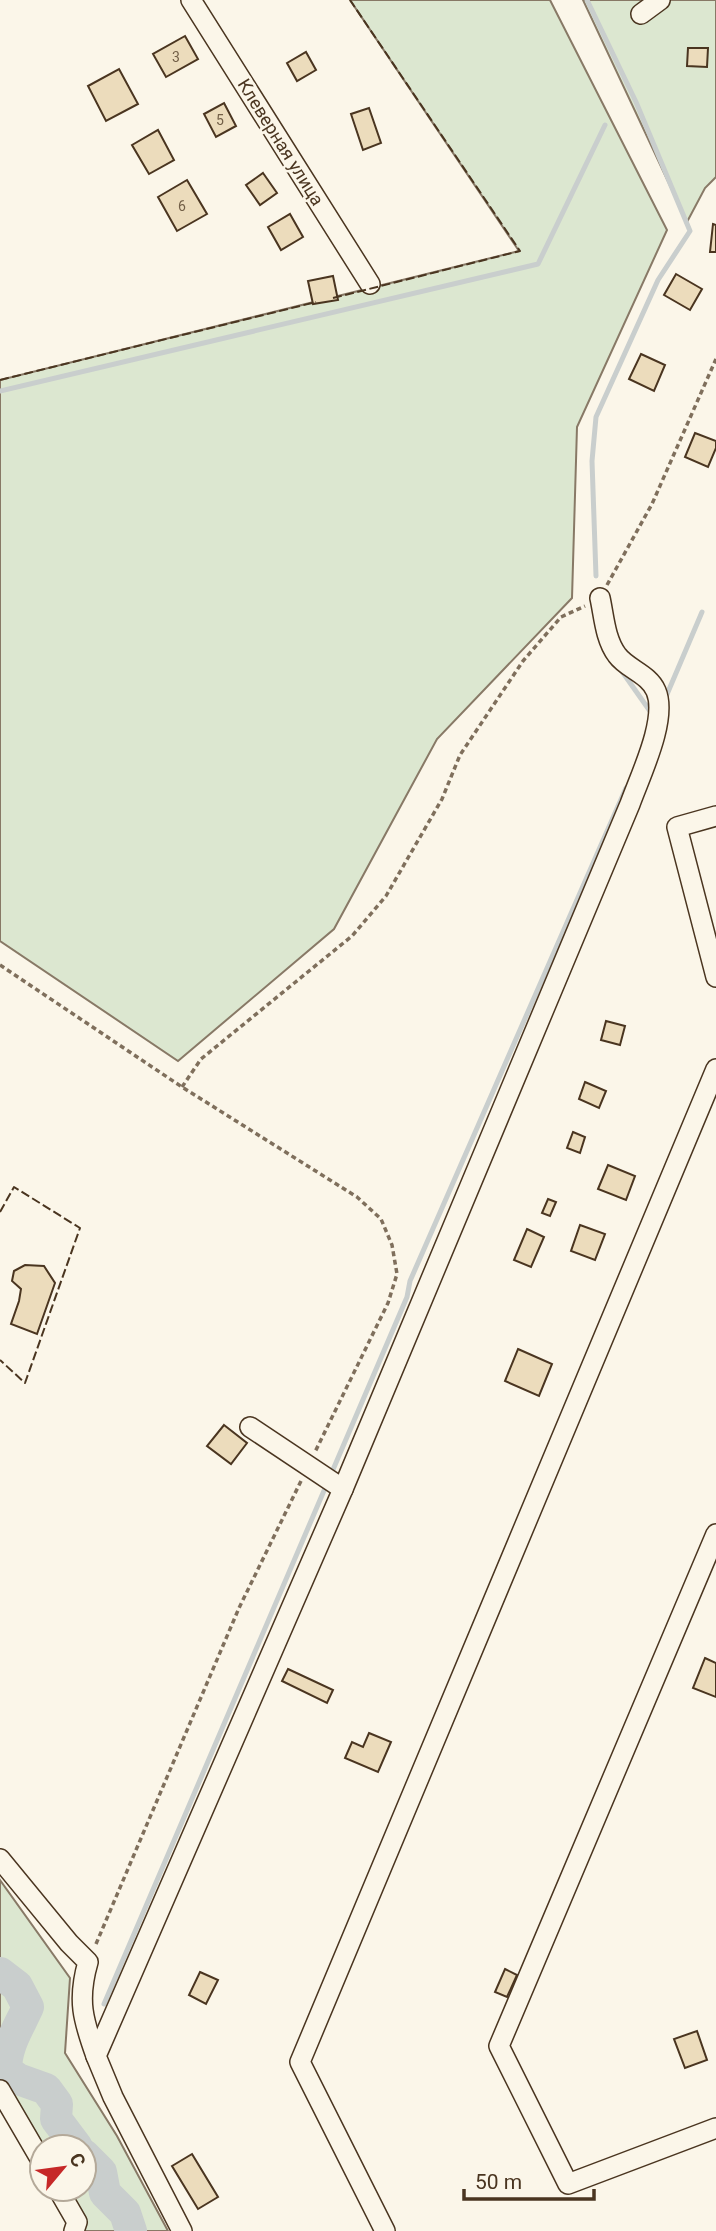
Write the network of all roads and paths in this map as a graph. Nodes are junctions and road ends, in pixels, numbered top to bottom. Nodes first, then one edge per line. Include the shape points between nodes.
1 (191, 0) edge
2 (660, 0) edge
3 (641, 13) dead end
4 (370, 284) dead end
5 (716, 359) edge
6 (600, 598) junction
7 (716, 816) edge
8 (0, 965) edge
9 (716, 977) edge
10 (716, 1069) edge
11 (182, 1087) junction
12 (250, 1427) dead end
13 (308, 1466) junction
14 (343, 1489) junction
15 (716, 1534) edge
16 (0, 1859) edge
17 (88, 1962) junction
18 (96, 2056) junction
19 (0, 2090) edge
20 (716, 2128) edge
21 (28, 2138) edge
22 (66, 2203) edge
23 (74, 2231) edge
24 (182, 2231) edge
25 (385, 2231) edge

1 - 4 street, Клеверная улица
2 - 3 street
5 - 6 path via 652,504
6 - 11 path via 561,617 523,661 460,755 442,799 386,896 352,936 201,1059
6 - 14 street via 617,655 657,693 657,726 630,804
7 - 9 street via 677,827
8 - 11 path
10 - 25 street via 300,2062
11 - 13 path via 357,1197 381,1219 392,1245 397,1274 388,1304
12 - 13 street
13 - 14 street
13 - 17 path via 239,1608
14 - 18 street
15 - 20 street via 499,2046 568,2183
16 - 17 street
17 - 18 street via 81,1986 84,2024
18 - 24 street
19 - 21 street
22 - 23 street via 77,2222

